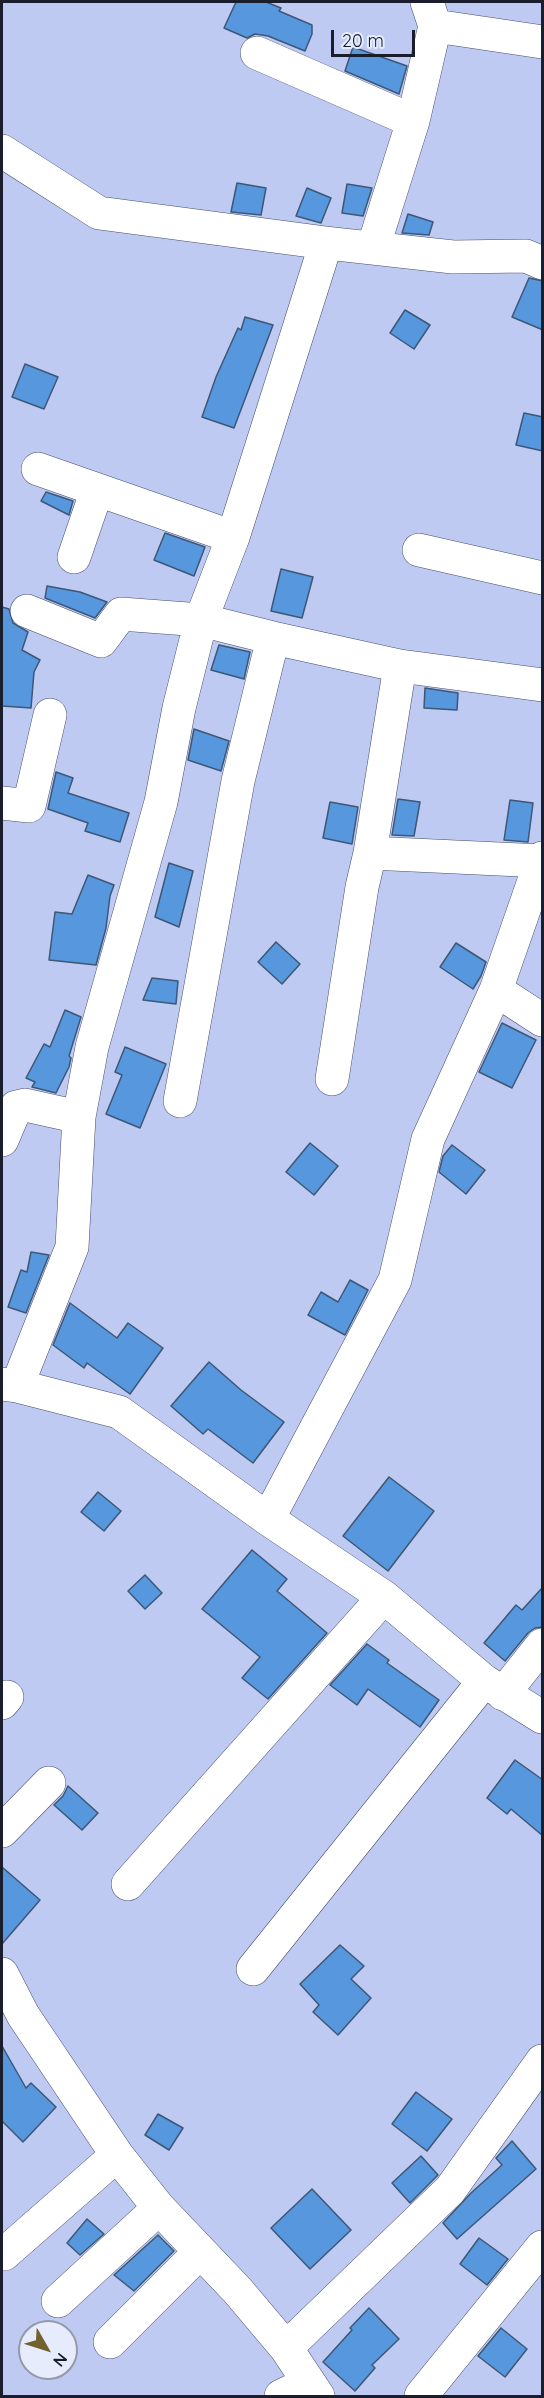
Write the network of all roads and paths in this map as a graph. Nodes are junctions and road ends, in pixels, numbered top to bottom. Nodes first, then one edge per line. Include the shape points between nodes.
1 (431, 14) edge
2 (543, 42) edge
3 (257, 53) dead end
4 (412, 121) junction
5 (2, 151) edge
6 (326, 243) junction
7 (373, 248) junction
8 (543, 263) edge
9 (38, 469) dead end
10 (97, 490) junction
11 (233, 537) junction
12 (418, 550) dead end
13 (74, 557) dead end
14 (543, 578) edge
15 (27, 611) dead end
16 (201, 620) junction
17 (273, 639) junction
18 (400, 666) junction
19 (543, 685) edge
20 (51, 715) dead end
21 (2, 803) edge
22 (370, 853) junction
23 (542, 859) edge
24 (496, 990) junction
25 (543, 1020) edge
26 (332, 1079) dead end
27 (180, 1101) dead end
28 (79, 1117) junction
29 (2, 1140) edge
30 (9, 1385) edge
31 (268, 1519) junction
32 (384, 1597) junction
33 (543, 1645) edge
34 (494, 1688) junction
35 (543, 1717) edge
36 (49, 1783) dead end
37 (2, 1831) edge
38 (128, 1884) dead end
39 (253, 1969) dead end
40 (2, 1974) edge
41 (543, 2061) edge
42 (117, 2155) junction
43 (159, 2208) junction
44 (543, 2247) edge
45 (200, 2252) junction
46 (4, 2254) dead end
47 (58, 2301) dead end
48 (110, 2342) dead end
49 (286, 2348) junction
50 (303, 2392) edge
51 (434, 2392) edge

1 - 2 street
1 - 4 street
3 - 4 street
4 - 7 street
5 - 6 street via 99,213
6 - 7 street
6 - 11 street
7 - 8 street via 453,257 526,256
9 - 10 street
10 - 11 street
10 - 13 street
11 - 16 street
12 - 14 street
15 - 16 street via 100,640 121,614
16 - 17 street
16 - 28 street via 161,802 92,1047
17 - 18 street
17 - 27 street via 238,781
18 - 19 street
18 - 22 street
20 - 21 street via 29,806
22 - 23 street
22 - 26 street
23 - 24 street
24 - 25 street
24 - 31 street via 428,1139 395,1280
28 - 29 street via 25,1105 16,1107
28 - 30 street via 72,1247
30 - 31 street via 119,1412
31 - 32 street
32 - 34 street
32 - 38 street
33 - 34 street
34 - 35 street
34 - 39 street
36 - 37 street
40 - 42 street via 23,2016
41 - 49 street via 450,2190
42 - 43 street
42 - 46 street
43 - 45 street
43 - 47 street
44 - 51 street
45 - 48 street
45 - 49 street
49 - 50 street

